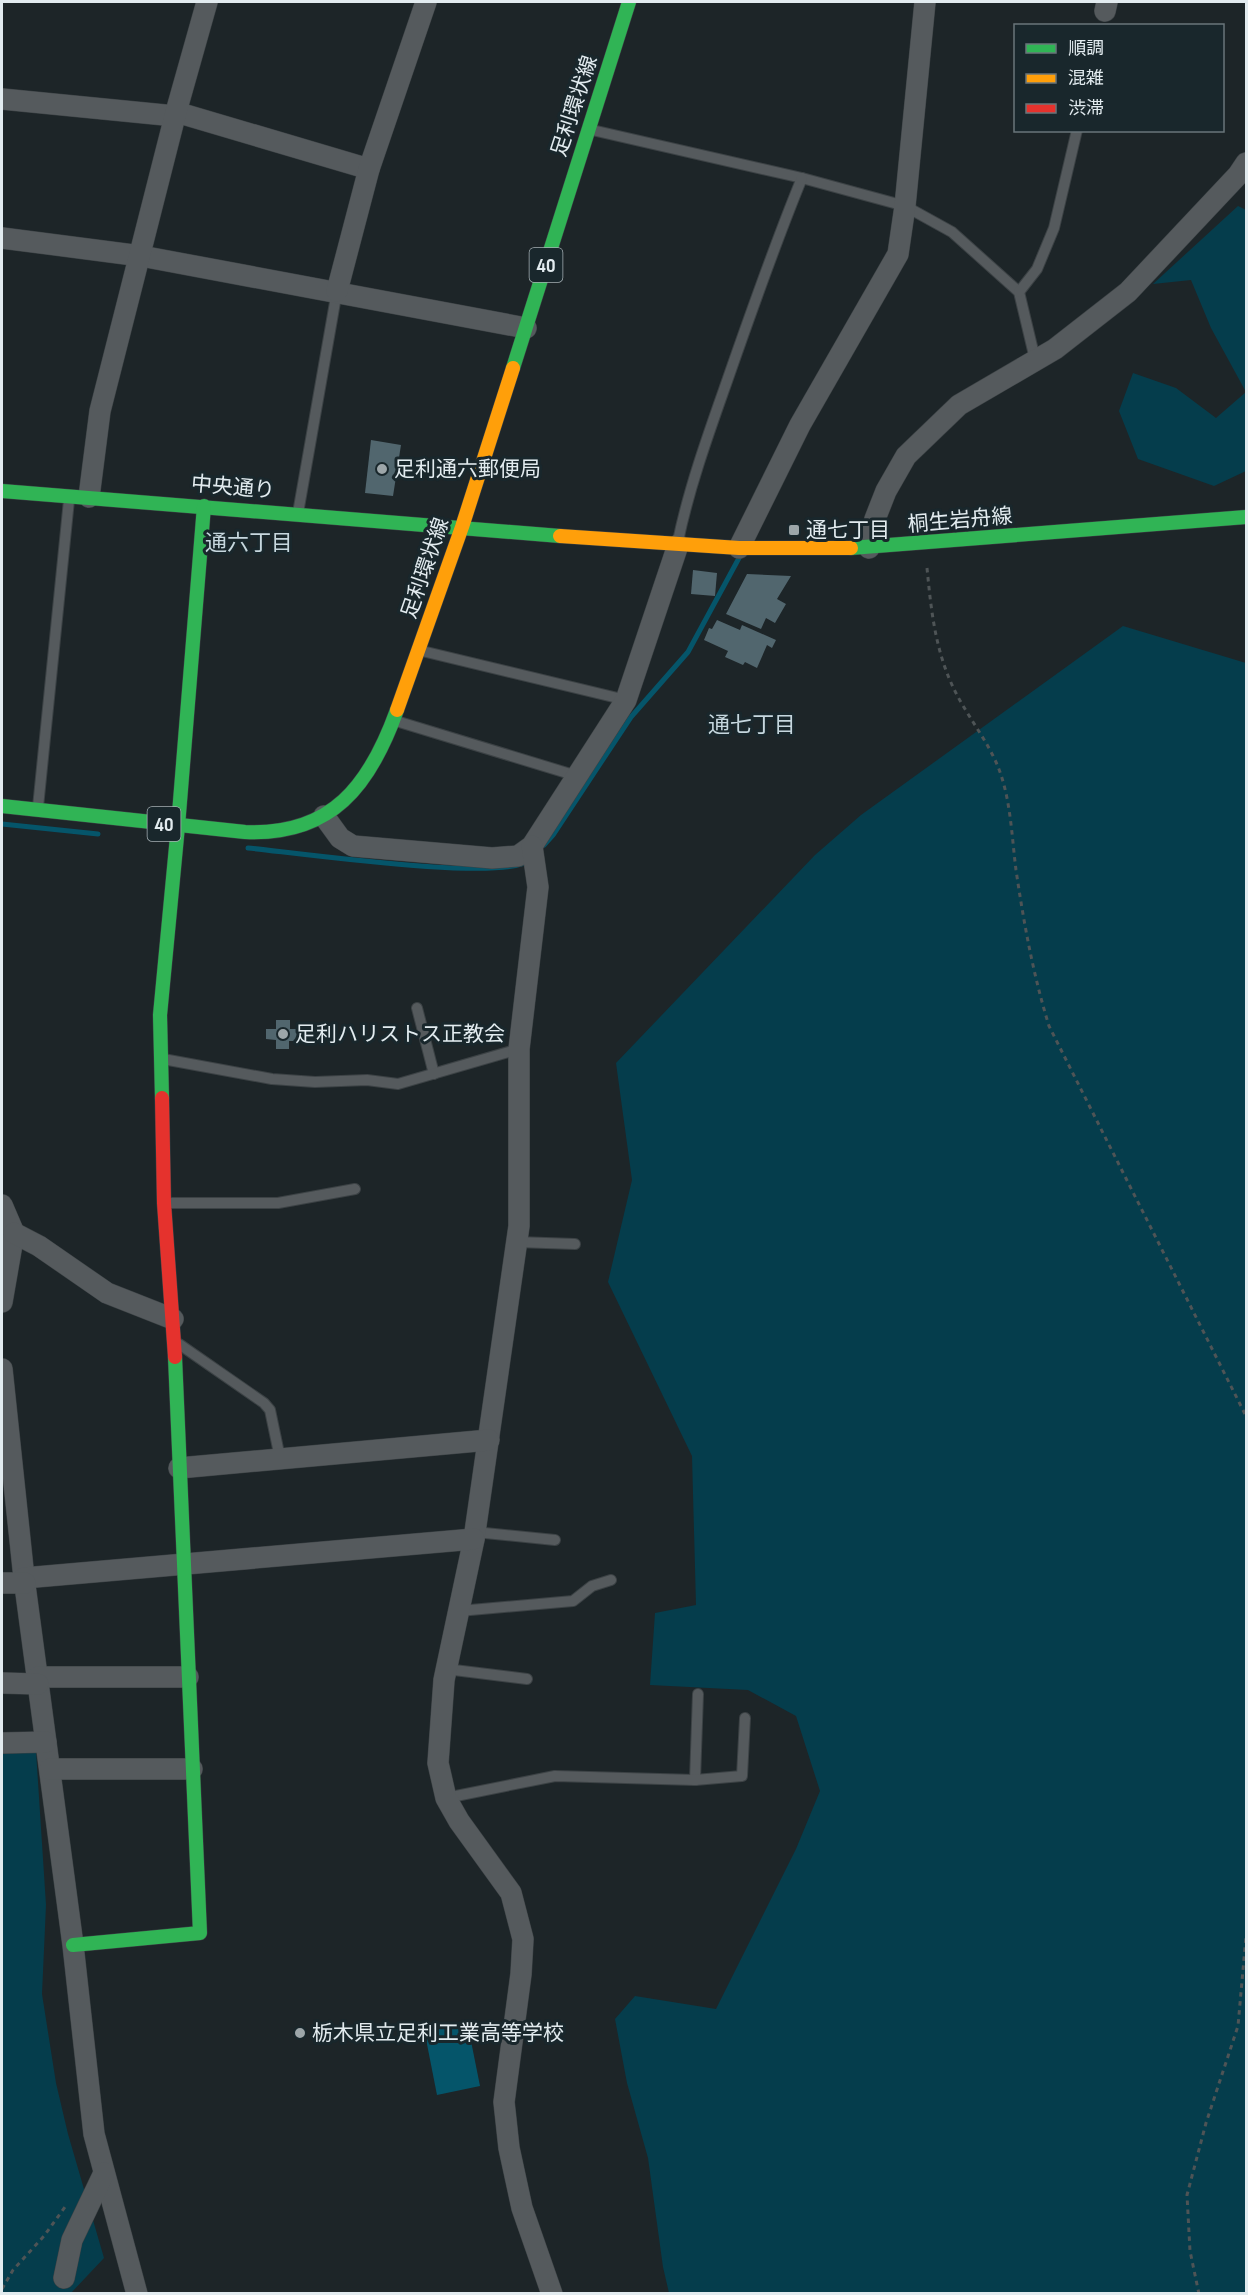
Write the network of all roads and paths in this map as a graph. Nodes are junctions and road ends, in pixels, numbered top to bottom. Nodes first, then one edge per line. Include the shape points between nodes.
1 (207, 2) edge
2 (426, 2) edge
3 (629, 2) edge
4 (925, 2) edge
5 (2, 99) edge
6 (176, 114) junction
7 (589, 129) junction
8 (1077, 132) edge
9 (1246, 163) edge
10 (369, 169) junction
11 (802, 178) junction
12 (905, 206) junction
13 (2, 238) edge
14 (141, 256) junction
15 (338, 291) junction
16 (1020, 292) junction
17 (526, 328) junction
18 (1035, 359) junction
19 (2, 491) edge
20 (79, 496) junction
21 (204, 506) junction
22 (298, 514) junction
23 (1246, 517) edge
24 (462, 527) junction
25 (925, 544) junction
26 (678, 545) junction
27 (739, 548) junction
28 (868, 548) junction
29 (418, 650) junction
30 (626, 700) junction
31 (393, 720) junction
32 (577, 776) junction
33 (2, 806) edge
34 (38, 810) junction
35 (324, 816) junction
36 (178, 826) junction
37 (532, 846) junction
38 (417, 1008) dead end
39 (519, 1049) junction
40 (162, 1059) junction
41 (434, 1074) junction
42 (354, 1189) dead end
43 (164, 1203) junction
44 (2, 1205) edge
45 (14, 1233) junction
46 (517, 1242) junction
47 (575, 1244) dead end
48 (2, 1302) edge
49 (173, 1319) junction
50 (174, 1340) junction
51 (2, 1369) edge
52 (1246, 1416) edge
53 (489, 1440) junction
54 (280, 1458) junction
55 (179, 1468) junction
56 (7, 1483) edge
57 (475, 1536) junction
58 (555, 1540) dead end
59 (183, 1564) junction
60 (25, 1580) junction
61 (611, 1580) dead end
62 (2, 1583) edge
63 (459, 1611) junction
64 (446, 1669) junction
65 (188, 1677) junction
66 (527, 1679) dead end
67 (38, 1681) junction
68 (2, 1683) edge
69 (698, 1694) dead end
70 (745, 1718) dead end
71 (46, 1742) junction
72 (2, 1743) edge
73 (50, 1769) junction
74 (192, 1769) junction
75 (695, 1780) junction
76 (446, 1798) junction
77 (1246, 1936) edge
78 (73, 1945) junction
79 (104, 2173) junction
80 (67, 2204) dead end
81 (64, 2278) dead end
82 (2, 2289) edge
83 (137, 2294) edge
84 (552, 2294) edge
85 (1199, 2294) edge

1 - 6 street
2 - 10 street
3 - 7 main road, 足利環状線 / 40
4 - 12 street
5 - 6 street
6 - 10 street
6 - 14 street
7 - 11 lane
7 - 17 main road, 足利環状線 / 40
8 - 16 lane via 1054,228 1037,269
9 - 18 street via 1128,292 1055,349
10 - 15 street
11 - 12 lane
11 - 26 lane via 774,245 718,408
12 - 16 lane via 952,232
12 - 27 street via 898,254 800,425
13 - 14 street
14 - 15 street
14 - 20 street
15 - 17 street
15 - 22 lane
16 - 18 lane
17 - 24 main road, 足利環状線 / 40
18 - 28 street via 959,405 906,456 886,491
19 - 20 main road, 中央通り
20 - 21 main road, 中央通り
20 - 34 lane
21 - 22 main road, 中央通り
21 - 36 main road
22 - 24 main road, 中央通り
23 - 25 main road, 桐生岩舟線
24 - 26 main road, 桐生岩舟線
24 - 29 main road, 足利環状線 / 40
25 - 28 main road, 桐生岩舟線
25 - 52 path via 933,622 942,660 1000,774 1006,797 1035,981 1049,1026
26 - 27 main road, 桐生岩舟線
26 - 30 street
27 - 28 main road, 桐生岩舟線
29 - 30 lane
29 - 31 main road, 足利環状線 / 40
30 - 32 street
31 - 32 lane
31 - 35 main road, 足利環状線 / 40 via 381,751 361,784
32 - 37 street
33 - 34 main road, 足利環状線 / 40
34 - 36 main road, 足利環状線 / 40
35 - 36 main road, 足利環状線 / 40 via 292,829 263,832
35 - 37 street via 340,838 353,846 492,858 518,856
36 - 40 main road via 160,1015
37 - 39 street via 538,887
38 - 41 lane
39 - 41 lane
39 - 46 street
40 - 41 lane via 272,1079 315,1082 367,1080 398,1084
40 - 43 main road
42 - 43 lane via 278,1203
43 - 49 main road
44 - 45 street
45 - 48 street
45 - 49 street via 107,1293
46 - 47 lane
46 - 53 street
49 - 50 main road
50 - 54 lane via 264,1403 270,1410
50 - 55 main road
51 - 56 street
53 - 54 street
53 - 57 street
54 - 55 street
55 - 59 main road
56 - 60 street
57 - 58 lane
57 - 59 street
57 - 63 street
59 - 60 street
59 - 65 main road
60 - 62 street
60 - 67 street
61 - 63 lane via 592,1586 573,1601
63 - 64 street
64 - 66 lane
64 - 76 street via 438,1763
65 - 67 street
65 - 74 main road
67 - 68 street
67 - 71 street
69 - 75 lane
70 - 75 lane via 742,1776
71 - 72 street
71 - 73 street
73 - 74 street
73 - 78 street
74 - 78 main road via 200,1933
75 - 76 lane via 555,1776
76 - 84 street via 511,1893 523,1939 522,1974 504,2102 522,2208
77 - 85 path via 1238,2026 1187,2195 1190,2251
78 - 79 street via 94,2134
79 - 81 street via 72,2240
79 - 83 street
80 - 82 path

